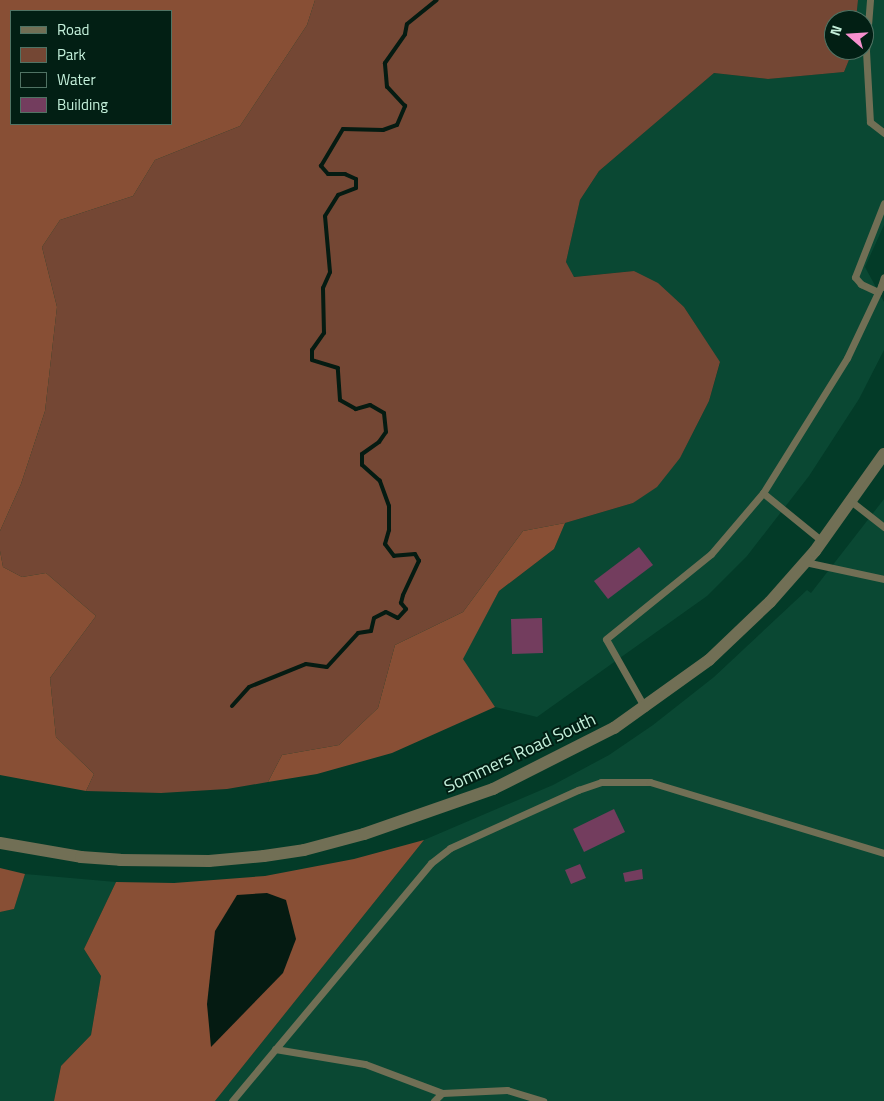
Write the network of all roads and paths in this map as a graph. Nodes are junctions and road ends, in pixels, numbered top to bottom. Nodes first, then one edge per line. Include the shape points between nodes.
1 (870, 0) edge
2 (884, 133) edge
3 (884, 202) edge
4 (884, 277) edge
5 (881, 288) edge
6 (884, 454) edge
7 (763, 493) junction
8 (852, 502) junction
9 (884, 527) edge
10 (822, 541) junction
11 (805, 562) junction
12 (884, 579) edge
13 (645, 708) junction
14 (0, 843) edge
15 (884, 853) edge
16 (275, 1049) junction
17 (442, 1093) junction
18 (232, 1101) edge
19 (434, 1101) edge
20 (543, 1101) edge

1 - 2 lane via 866,51 870,122
3 - 5 lane via 855,277 861,284
4 - 5 lane
5 - 7 lane via 847,358
6 - 8 street, Sommers Road South
7 - 10 lane
7 - 13 lane via 711,554 606,639
8 - 9 lane
8 - 10 street, Sommers Road South
10 - 11 street, Sommers Road South
11 - 12 lane
11 - 13 street, Sommers Road South via 732,640
13 - 14 street, Sommers Road South via 614,728 493,789 413,819 304,850 208,861 148,861 81,857
15 - 16 lane via 650,782 601,782 439,856
16 - 17 lane via 365,1064
16 - 18 lane
17 - 19 lane
17 - 20 lane via 507,1090

